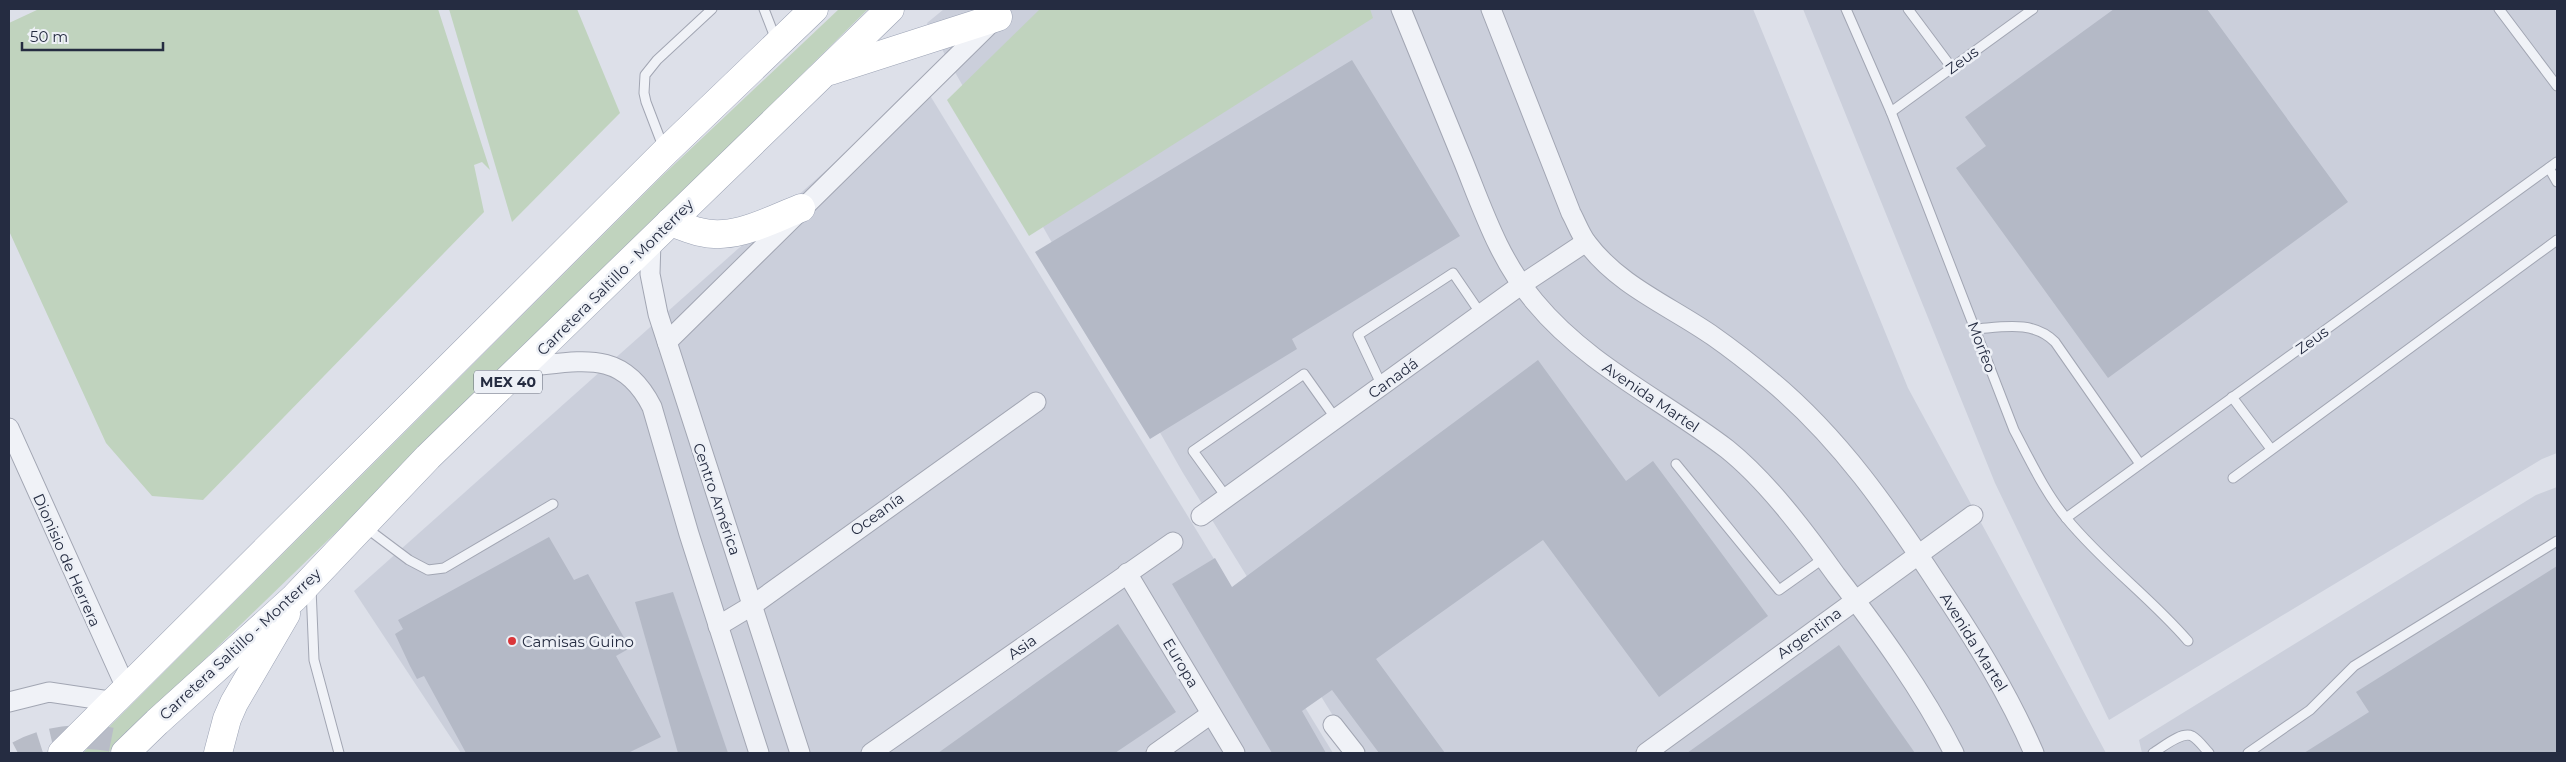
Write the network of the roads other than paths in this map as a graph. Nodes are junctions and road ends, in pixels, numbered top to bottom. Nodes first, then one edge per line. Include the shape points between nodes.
1 (712, 9) edge
2 (764, 9) edge
3 (814, 9) edge
4 (890, 9) edge
5 (1401, 9) edge
6 (1491, 9) edge
7 (1846, 9) edge
8 (1908, 9) edge
9 (2033, 9) edge
10 (2499, 9) edge
11 (1002, 13) edge
12 (778, 45) junction
13 (1952, 68) junction
14 (821, 74) junction
15 (2557, 86) edge
16 (1891, 112) junction
17 (665, 152) junction
18 (2557, 162) edge
19 (2548, 168) junction
20 (2557, 182) edge
21 (801, 208) junction
22 (670, 222) junction
23 (2557, 240) edge
24 (651, 241) junction
25 (1586, 242) junction
26 (1521, 285) junction
27 (1481, 314) junction
28 (1975, 329) junction
29 (667, 342) junction
30 (522, 368) junction
31 (1382, 386) junction
32 (2232, 397) junction
33 (1036, 402) dead end
34 (1336, 419) junction
35 (9, 428) edge
36 (2271, 449) junction
37 (1676, 464) dead end
38 (2140, 464) junction
39 (2233, 478) dead end
40 (1226, 498) junction
41 (553, 504) dead end
42 (1973, 515) dead end
43 (1201, 516) dead end
44 (2066, 518) junction
45 (363, 526) junction
46 (2557, 541) edge
47 (1173, 542) dead end
48 (1918, 553) junction
49 (1824, 558) junction
50 (1127, 573) junction
51 (302, 589) junction
52 (1855, 600) junction
53 (753, 605) junction
54 (718, 626) junction
55 (2188, 641) dead end
56 (121, 696) junction
57 (9, 702) edge
58 (1211, 714) junction
59 (1333, 725) dead end
60 (62, 753) edge
61 (125, 753) edge
62 (218, 753) edge
63 (339, 753) edge
64 (758, 753) edge
65 (800, 753) edge
66 (871, 753) edge
67 (1156, 753) edge
68 (1235, 753) edge
69 (1355, 753) edge
70 (1646, 753) edge
71 (1954, 753) edge
72 (2034, 753) edge
73 (2153, 753) edge
74 (2210, 753) edge
75 (2248, 753) edge

1 - 17 lane via 645,75 646,102
2 - 12 lane
3 - 12 main road, MEX 40
4 - 14 main road, Carretera Saltillo - Monterrey / MEX 40
5 - 26 street, Avenida Martel via 1491,233
6 - 25 street, Avenida Martel via 1571,213
7 - 16 lane, Morfeo
8 - 13 lane
9 - 13 lane, Zeus
10 - 15 lane
11 - 14 main road
11 - 21 street
12 - 17 main road, MEX 40
13 - 16 lane, Zeus
14 - 22 main road, Carretera Saltillo - Monterrey / MEX 40
16 - 28 lane, Morfeo
17 - 56 main road, MEX 40
18 - 19 lane, Zeus
19 - 20 lane
19 - 32 lane, Zeus
21 - 22 main road via 739,232 722,234 701,233
21 - 29 street
22 - 24 main road, Carretera Saltillo - Monterrey / MEX 40
23 - 36 lane
24 - 29 street, Centro América via 652,287
24 - 30 main road, Carretera Saltillo - Monterrey / MEX 40
25 - 26 street, Canadá
25 - 48 street, Avenida Martel via 1604,263 1633,286 1712,336 1770,380 1814,420 1846,454
26 - 27 street, Canadá
26 - 49 street, Avenida Martel via 1572,340 1729,451 1775,498
27 - 31 street, Canadá
27 - 31 lane via 1453,273 1358,335
28 - 38 lane via 2029,327 2047,334
28 - 44 lane, Morfeo via 2014,430 2040,479
29 - 53 street, Centro América
30 - 45 main road, Carretera Saltillo - Monterrey / MEX 40 via 428,457
30 - 54 street via 587,361 606,364 621,369 644,391 652,407
31 - 34 street, Canadá
32 - 36 lane
32 - 38 lane, Zeus
33 - 53 street, Oceanía
34 - 40 street, Canadá
34 - 40 lane via 1304,374 1193,450
35 - 56 street, Dionisio de Herrera
36 - 39 lane
37 - 49 lane via 1779,590
38 - 44 lane, Zeus
40 - 43 street, Canadá
41 - 45 lane via 444,568 428,570
42 - 48 street, Argentina
44 - 55 lane, Morfeo
45 - 51 main road, Carretera Saltillo - Monterrey / MEX 40
46 - 75 lane via 2354,666 2310,710
47 - 50 street, Asia
48 - 52 street, Argentina
48 - 72 street, Avenida Martel via 1990,663
49 - 52 street, Avenida Martel
50 - 58 street, Europa
50 - 66 street, Asia
51 - 61 main road, Carretera Saltillo - Monterrey / MEX 40
51 - 62 main road via 234,703
51 - 63 lane via 314,660
52 - 70 street, Argentina
52 - 71 street, Avenida Martel via 1916,687
53 - 54 street, Oceanía
53 - 65 street, Centro América
54 - 64 street
56 - 57 street via 48,692
56 - 60 main road, MEX 40
58 - 67 street
58 - 68 street, Europa
59 - 69 street
73 - 74 lane via 2189,735

